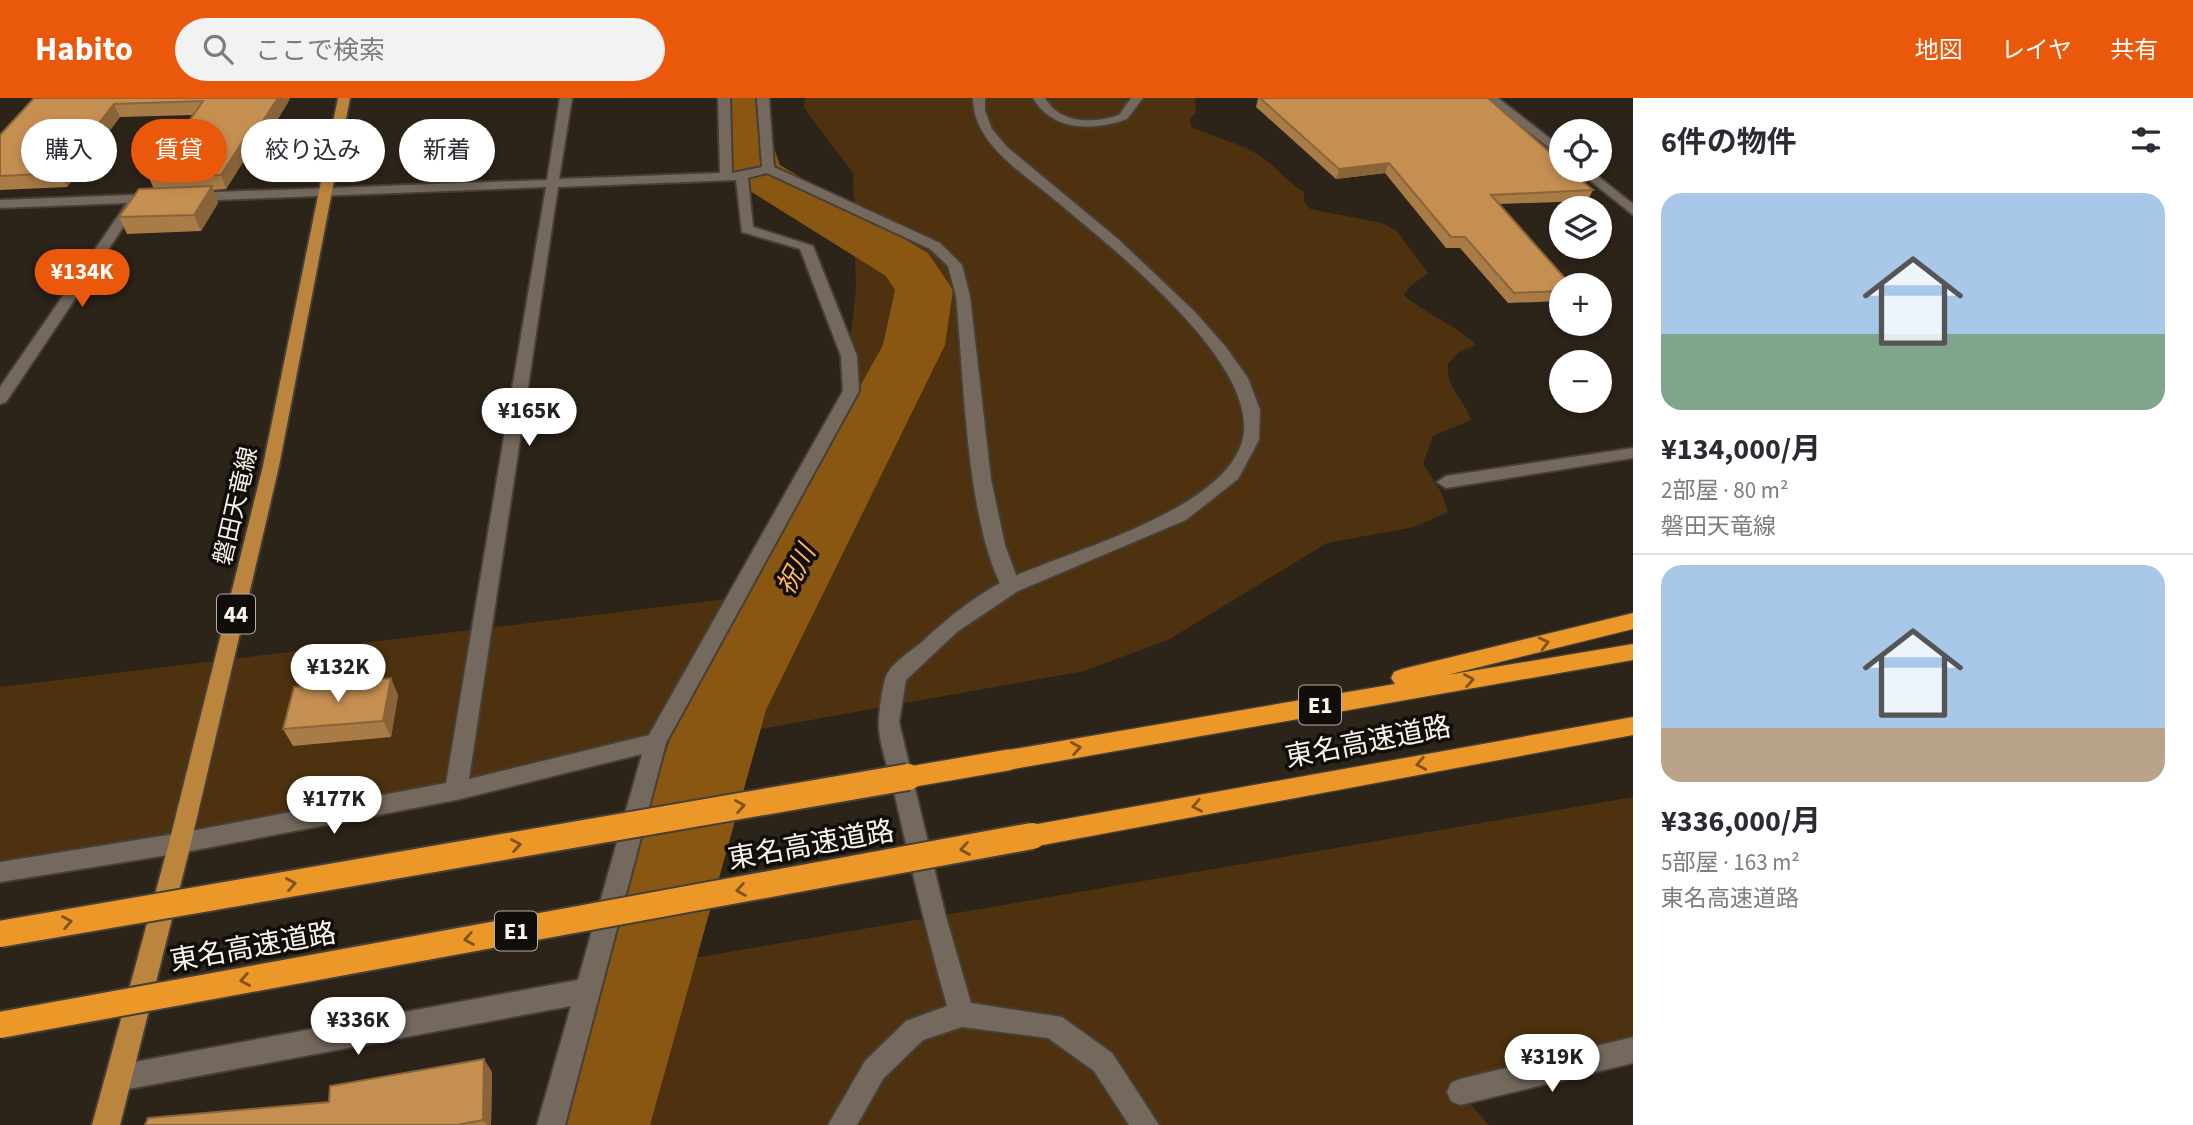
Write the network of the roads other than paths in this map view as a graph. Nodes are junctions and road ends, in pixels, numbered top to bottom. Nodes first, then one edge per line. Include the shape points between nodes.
1 (344, 98) edge
2 (566, 98) edge
3 (724, 98) edge
4 (762, 98) edge
5 (979, 98) edge
6 (1040, 98) edge
7 (1137, 98) edge
8 (1491, 98) edge
9 (1549, 144) edge
10 (767, 169) junction
11 (737, 177) junction
12 (1598, 182) edge
13 (552, 183) junction
14 (327, 192) junction
15 (135, 199) junction
16 (0, 204) edge
17 (1631, 208) edge
18 (0, 399) edge
19 (1633, 453) edge
20 (1446, 482) dead end
21 (1011, 586) junction
22 (1633, 621) edge
23 (1633, 652) edge
24 (1240, 718) junction
25 (1633, 726) edge
26 (1633, 741) edge
27 (656, 742) junction
28 (1468, 755) junction
29 (456, 791) junction
30 (180, 843) junction
31 (0, 872) edge
32 (0, 934) edge
33 (590, 990) junction
34 (962, 1014) junction
35 (0, 1025) edge
36 (1633, 1050) edge
37 (118, 1078) junction
38 (1460, 1092) dead end
39 (100, 1124) edge
40 (551, 1125) edge
41 (842, 1125) edge
42 (1145, 1125) edge

1 - 14 main road, 磐田天竜線 / 44
2 - 13 street
3 - 11 street
4 - 10 street
5 - 21 street via 986,130 1003,150 1113,242 1190,315 1240,378 1252,410 1251,440 1232,475 1180,516
6 - 7 street via 1049,114 1090,123 1123,117
8 - 9 street
10 - 11 street
10 - 21 street via 935,246 955,265 963,296 982,479 996,545
11 - 13 street
11 - 27 street via 747,229 806,246 849,356 851,391
12 - 17 street
13 - 14 street
13 - 29 street
14 - 15 street
14 - 30 main road, 磐田天竜線 / 44 via 271,466
15 - 16 street
15 - 18 street
19 - 20 street
21 - 34 street via 950,627 896,677 888,722
24 -> 22 highway
24 -> 23 highway, 東名高速道路 / E1
32 -> 24 highway, 東名高速道路 / E1, bridge
25 - 28 highway, 東名高速道路 / E1
26 - 28 highway
27 - 29 street
27 - 33 street
28 -> 35 highway, 東名高速道路 / E1, bridge
29 - 30 street
30 - 31 street
30 - 37 main road, 磐田天竜線 / 44
33 - 37 street
33 - 40 street
34 - 41 street via 915,1030 874,1069
34 - 42 street via 1053,1026 1103,1062
36 - 38 street
37 - 39 main road, 磐田天竜線 / 44

